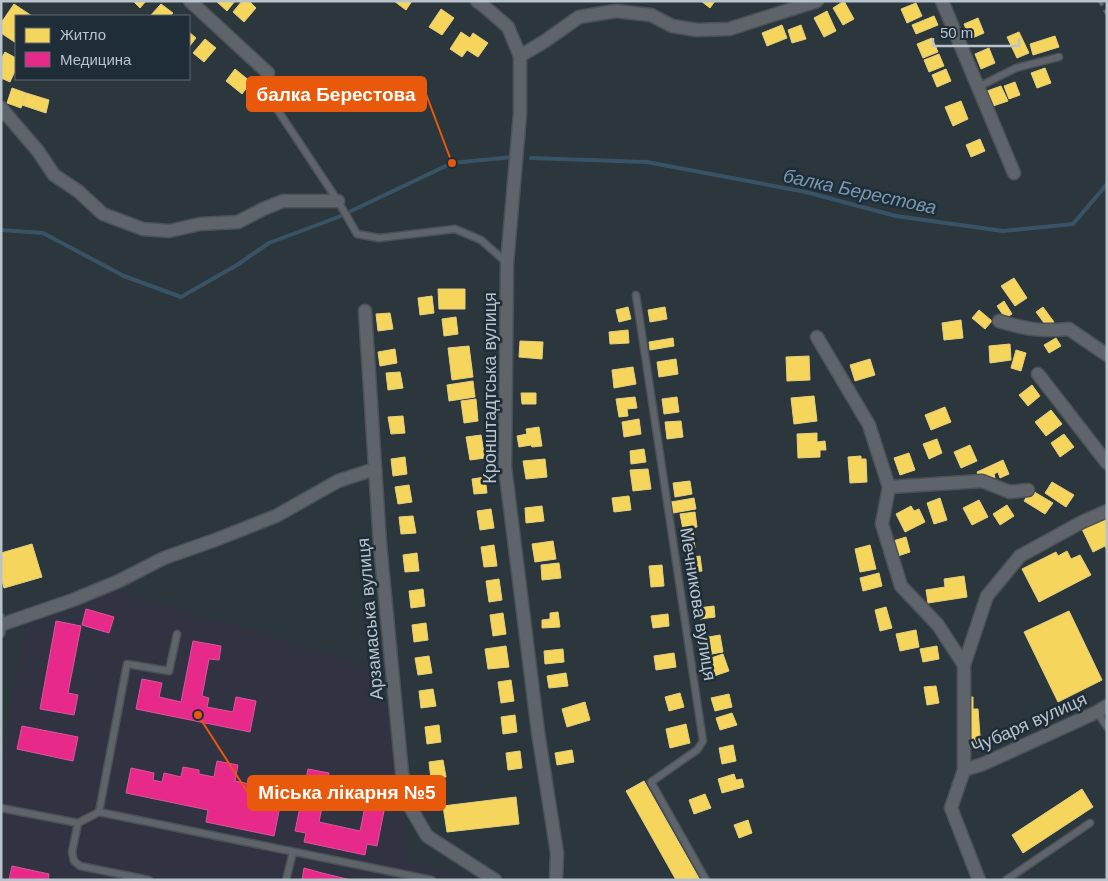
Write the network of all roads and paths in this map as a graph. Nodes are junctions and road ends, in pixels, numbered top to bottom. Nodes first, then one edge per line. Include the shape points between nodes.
1 (190, 1) edge
2 (942, 1) edge
3 (813, 2) edge
4 (484, 3) edge
5 (520, 56) junction
6 (1058, 57) dead end
7 (268, 74) joint
8 (978, 87) junction
9 (1, 108) edge
10 (1014, 173) dead end
11 (338, 201) junction
12 (507, 263) junction
13 (636, 296) dead end
14 (365, 312) dead end
15 (999, 321) dead end
16 (817, 338) dead end
17 (1107, 355) edge
18 (1038, 374) dead end
19 (1107, 463) edge
20 (375, 469) junction
21 (889, 487) junction
22 (1028, 490) dead end
23 (1107, 511) edge
24 (2, 625) edge
25 (177, 634) dead end
26 (964, 665) junction
27 (1102, 709) edge
28 (1107, 727) edge
29 (964, 770) junction
30 (1, 808) edge
31 (99, 812) junction
32 (78, 823) junction
33 (1090, 823) dead end
34 (293, 852) junction
35 (149, 880) edge
36 (286, 880) edge
37 (432, 880) edge
38 (495, 880) edge
39 (556, 880) edge
40 (706, 880) edge
41 (979, 880) edge
42 (1006, 880) edge

1 - 7 street
2 - 8 street
3 - 5 street via 729,29 697,30 672,26 651,15 616,11 580,16
4 - 5 street, Кронштадтська вулиця via 508,27
5 - 12 street, Кронштадтська вулиця via 520,114
6 - 8 lane via 1016,68
7 - 11 lane via 269,97
8 - 10 street
9 - 11 street via 54,175 103,214 143,229 169,231 200,224 238,222 283,201
11 - 12 lane via 357,234 379,238 455,229 481,240
12 - 39 street, Кронштадтська вулиця via 505,467 556,853
13 - 40 lane, Мечникова вулиця via 703,741 697,750 652,782
14 - 20 street, Арзамаська вулиця
15 - 17 street via 1020,328 1069,329
16 - 21 street via 869,425
18 - 19 street
20 - 24 street via 338,481 276,516 164,558 73,600
20 - 38 street, Арзамаська вулиця via 402,773 410,807 427,836
21 - 22 street via 982,481 1010,492
21 - 26 street via 882,524 901,586 938,624
23 - 26 street via 1020,556 987,596
25 - 31 lane via 169,671 127,664
26 - 29 street
27 - 28 lane
27 - 29 street, Чубаря вулиця
29 - 41 street via 951,808
30 - 32 lane
31 - 32 lane
31 - 34 lane
32 - 35 lane via 72,852 74,861 80,866
33 - 42 lane
34 - 36 lane
34 - 37 lane

